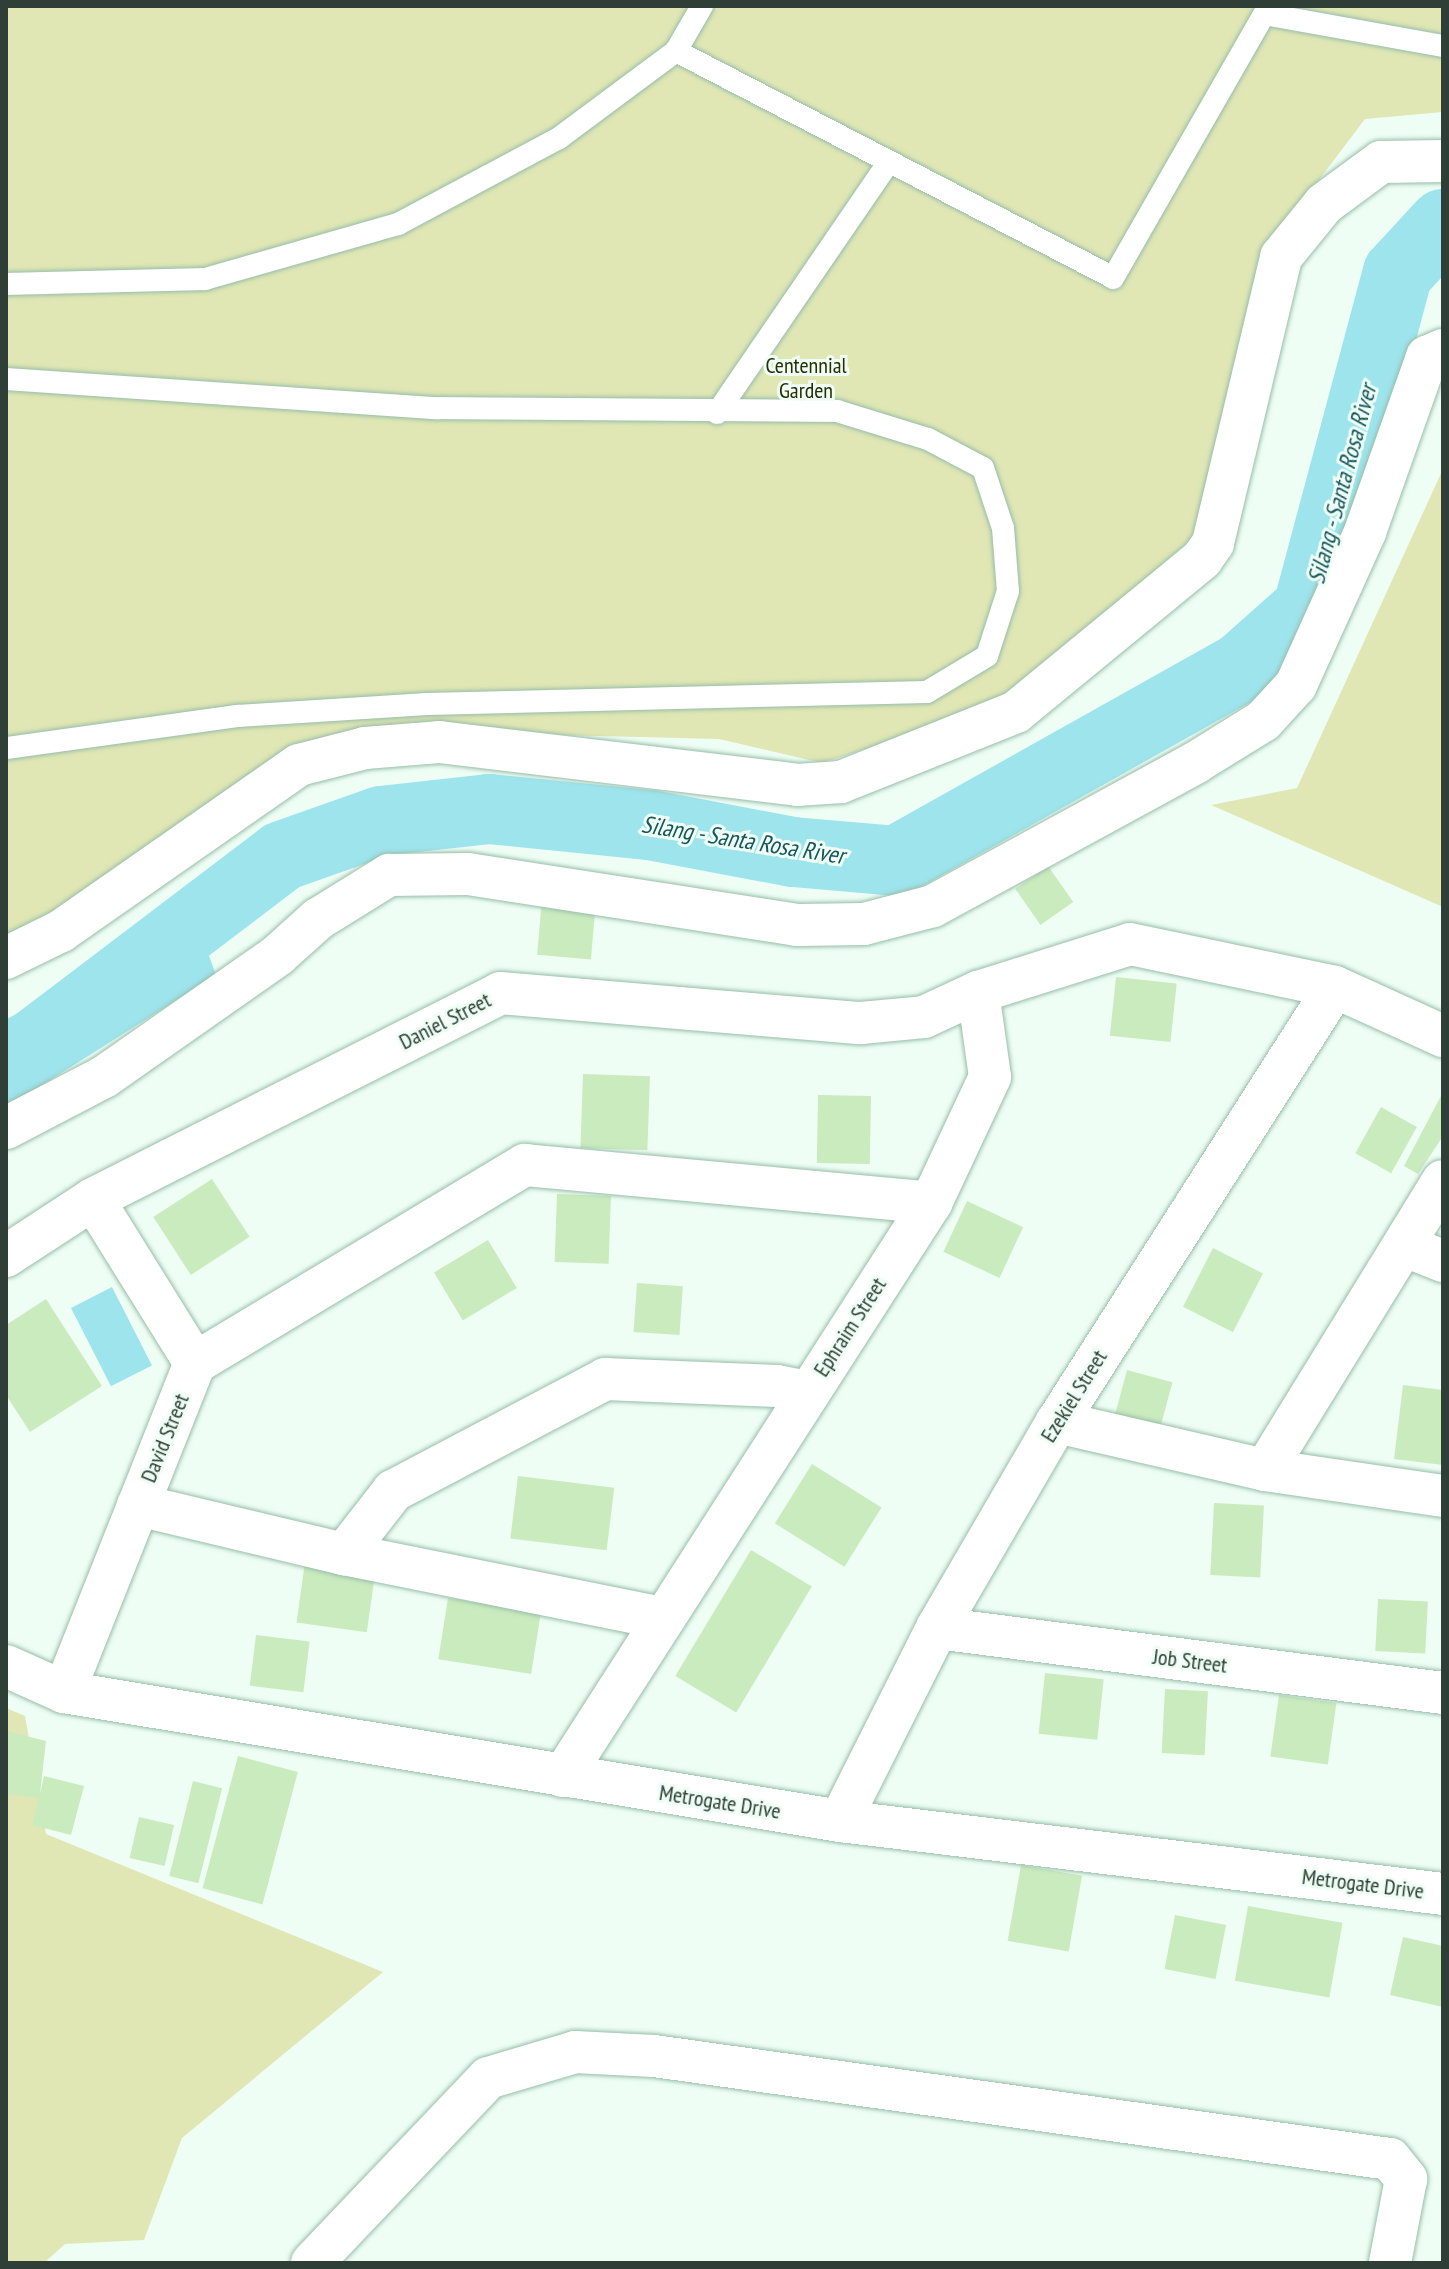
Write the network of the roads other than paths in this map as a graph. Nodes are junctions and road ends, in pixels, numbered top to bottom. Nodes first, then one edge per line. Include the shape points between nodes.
1 (702, 6) edge
2 (1267, 10) edge
3 (1443, 46) edge
4 (676, 51) junction
5 (1443, 161) edge
6 (889, 162) junction
7 (6, 284) edge
8 (1443, 350) edge
9 (6, 379) edge
10 (717, 413) junction
11 (6, 748) edge
12 (6, 958) edge
13 (1335, 987) junction
14 (978, 992) junction
15 (1443, 1036) edge
16 (6, 1128) edge
17 (1443, 1181) edge
18 (93, 1199) junction
19 (931, 1203) junction
20 (1405, 1246) junction
21 (6, 1256) edge
22 (1443, 1261) edge
23 (195, 1363) junction
24 (807, 1392) junction
25 (1057, 1422) junction
26 (1265, 1470) junction
27 (1443, 1496) edge
28 (138, 1505) junction
29 (344, 1554) junction
30 (662, 1618) junction
31 (937, 1628) junction
32 (6, 1666) edge
33 (64, 1692) junction
34 (1443, 1693) edge
35 (563, 1776) junction
36 (840, 1821) junction
37 (1443, 1894) edge
38 (312, 2263) edge
39 (1390, 2263) edge

1 - 4 lane
2 - 3 lane
2 - 6 lane via 1113,278
4 - 6 lane
4 - 7 lane via 559,138 398,224 205,279
5 - 12 street via 1381,162 1324,204 1281,257 1213,543 1202,559 1016,712 841,782 797,785 439,742 365,748 299,765 61,931
6 - 10 lane
8 - 16 street via 1427,357 1365,532 1296,685 1263,721 933,906 864,924 796,925 468,874 389,875 318,919 278,955 104,1077
9 - 10 lane via 436,408
10 - 11 lane via 837,411 928,439 983,468 1003,528 1008,591 987,656 927,692 427,704 237,716
13 - 14 street via 1130,944
13 - 15 street
13 - 25 street, Ezekiel Street
14 - 18 street, Daniel Street via 924,1017 861,1023 500,993
14 - 19 street, Ephraim Street via 990,1077
17 - 20 street
18 - 21 street, Daniel Street
18 - 23 street
19 - 23 street via 525,1165
19 - 24 street, Ephraim Street
20 - 22 street
20 - 26 street
23 - 28 street, David Street
24 - 29 street via 605,1379 393,1491
24 - 30 street, Ephraim Street
25 - 26 street
25 - 31 street, Ezekiel Street
26 - 27 street
28 - 29 street
28 - 33 street, David Street
29 - 30 street
30 - 35 street, Ephraim Street
31 - 34 street, Job Street
31 - 36 street, Ezekiel Street
32 - 33 street, Metrogate Drive
33 - 35 street, Metrogate Drive
35 - 36 street, Metrogate Drive
36 - 37 street, Metrogate Drive
38 - 39 street via 488,2078 575,2052 654,2056 1390,2159 1406,2179

